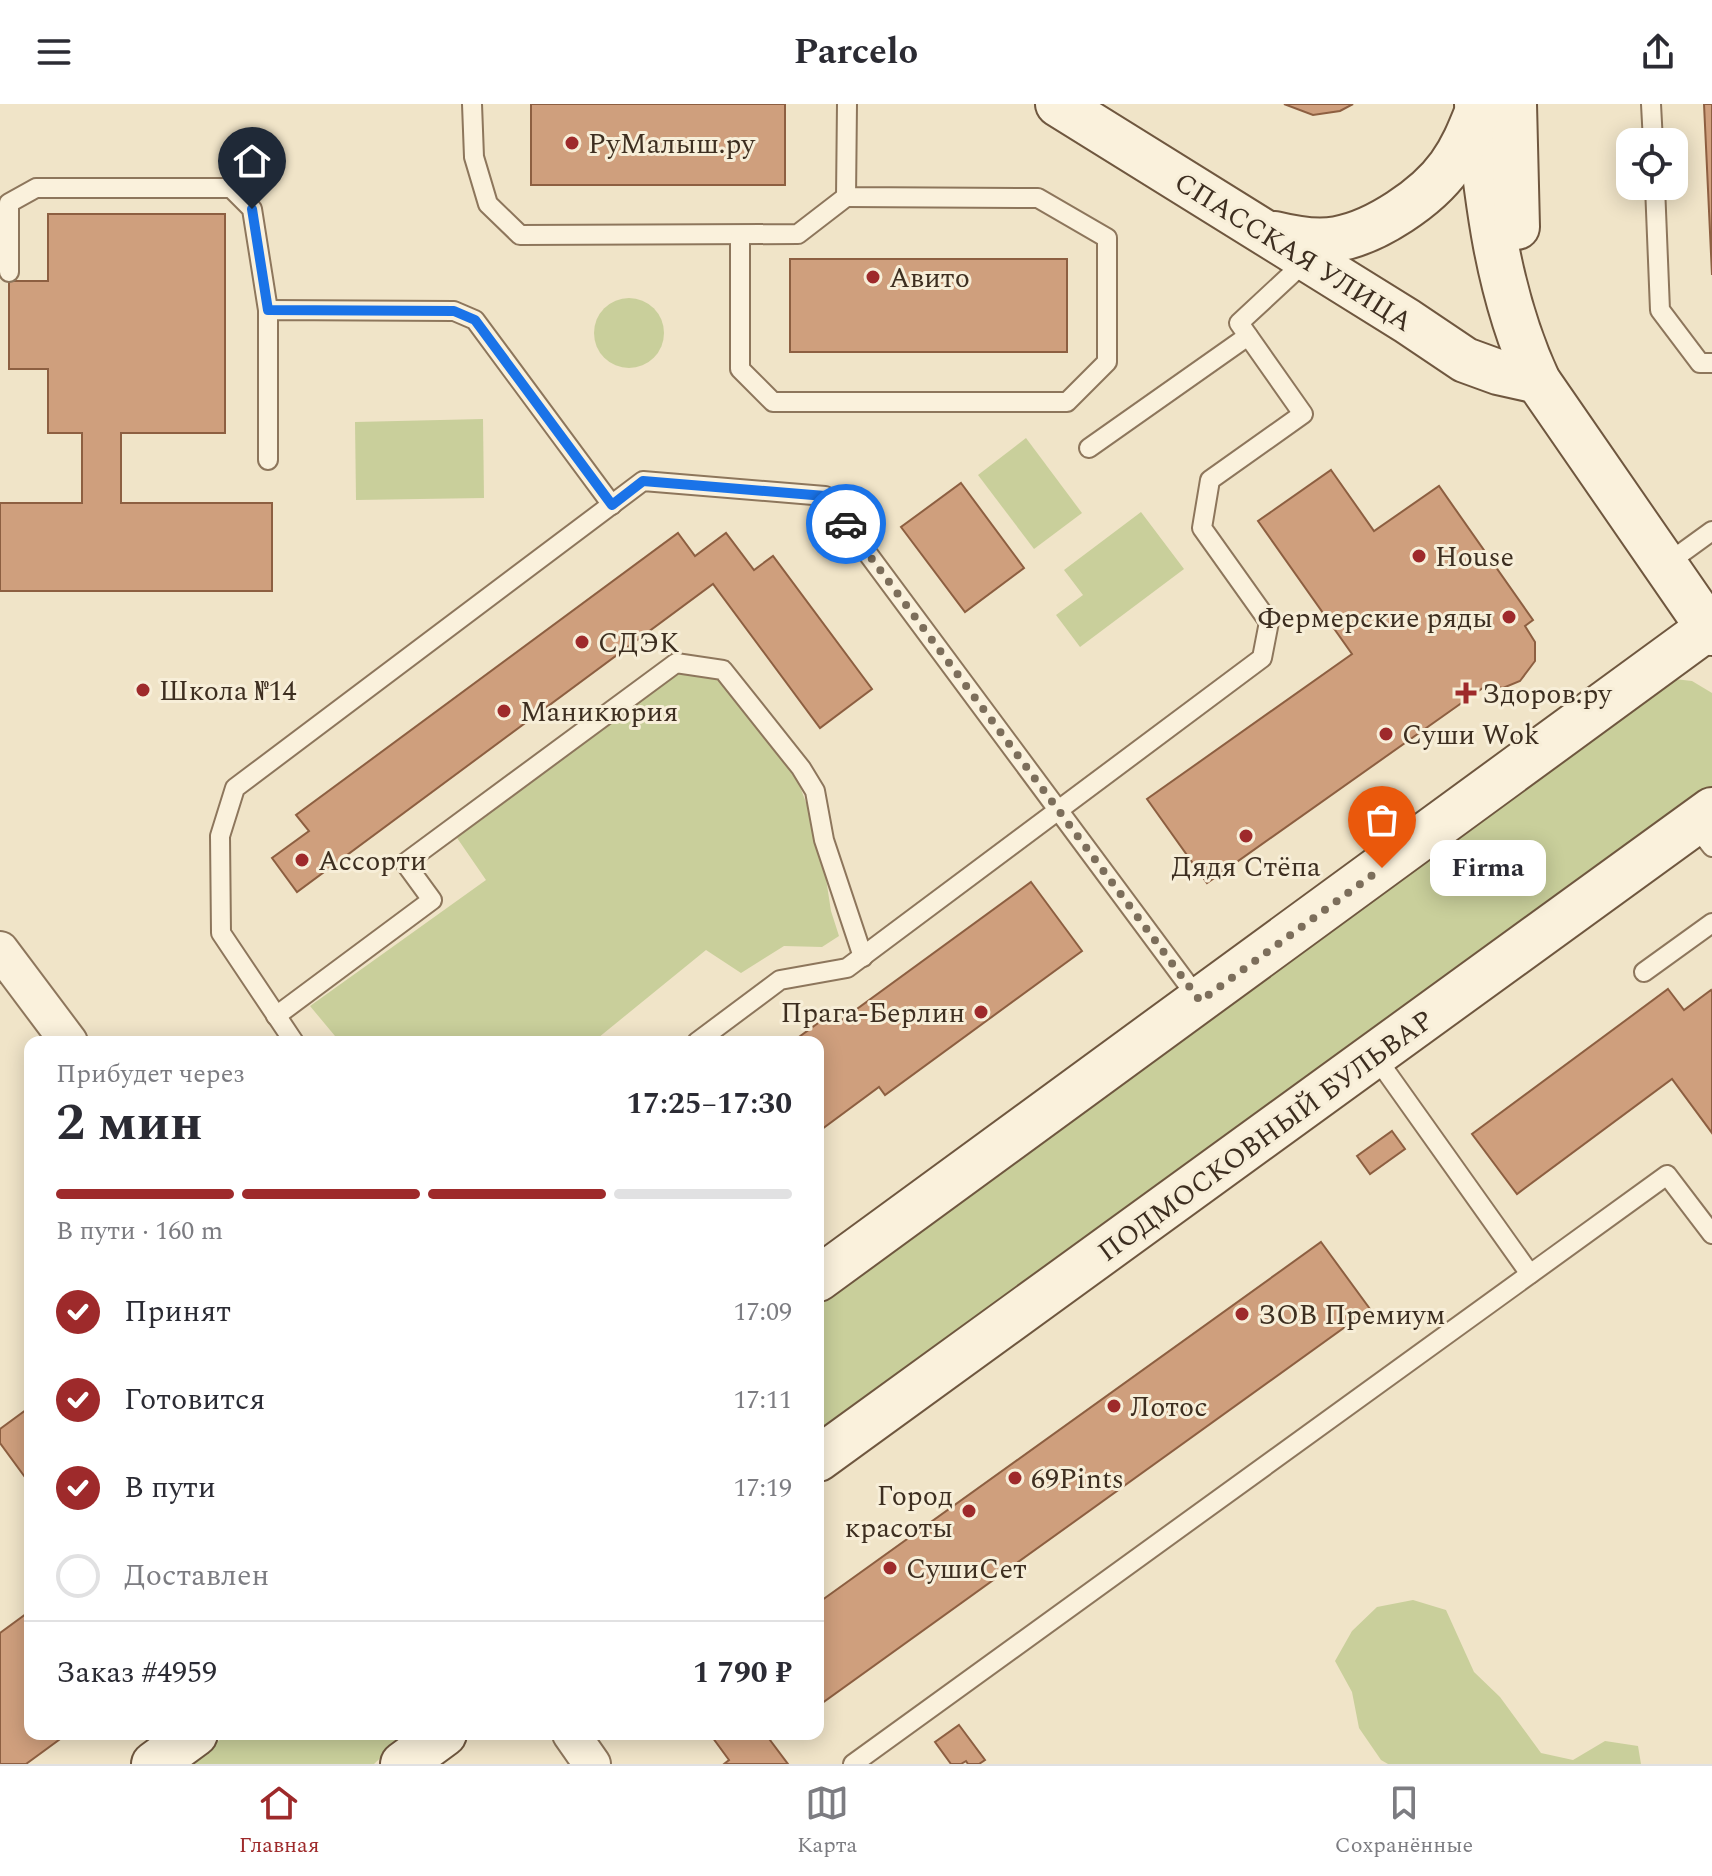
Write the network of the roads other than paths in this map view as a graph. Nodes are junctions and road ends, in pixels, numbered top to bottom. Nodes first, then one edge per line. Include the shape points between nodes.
1 (472, 104) edge
2 (847, 104) edge
3 (1651, 104) edge
4 (1064, 106) edge
5 (1490, 106) edge
6 (1652, 128) edge
7 (846, 197) junction
8 (1656, 200) edge
9 (1264, 232) junction
10 (740, 235) junction
11 (1308, 259) junction
12 (9, 272) dead end
13 (268, 310) junction
14 (1248, 336) junction
15 (1712, 363) edge
16 (1538, 381) junction
17 (1089, 448) dead end
18 (268, 460) dead end
19 (612, 505) junction
20 (1712, 531) edge
21 (1665, 565) junction
22 (1710, 631) edge
23 (1058, 812) junction
24 (1706, 827) edge
25 (1712, 923) edge
26 (0, 950) edge
27 (863, 957) junction
28 (1644, 972) dead end
29 (1200, 1001) junction
30 (276, 1016) junction
31 (64, 1036) edge
32 (290, 1036) edge
33 (705, 1036) edge
34 (1375, 1056) junction
35 (1712, 1234) edge
36 (1530, 1274) junction
37 (824, 1275) edge
38 (824, 1455) edge
39 (187, 1740) edge
40 (436, 1740) edge
41 (575, 1740) edge
42 (154, 1764) edge
43 (403, 1764) edge
44 (592, 1764) edge
45 (853, 1764) edge

1 - 10 lane via 474,157 488,204 520,235
2 - 7 lane
3 - 6 lane
4 - 9 street, СПАССКАЯ УЛИЦА
5 - 9 street via 1449,168 1376,227 1335,239 1301,240
5 - 16 street via 1491,228 1518,333
7 - 10 lane via 798,234
7 - 10 lane via 1038,198 1107,238 1107,362 1067,402 773,402 740,369
8 - 15 lane via 1660,310 1700,363
9 - 11 street, СПАССКАЯ УЛИЦА
11 - 14 lane via 1239,323
11 - 16 street, СПАССКАЯ УЛИЦА via 1465,360
12 - 13 lane via 9,203 36,188 231,188 252,209
13 - 18 lane
13 - 19 lane via 454,311 475,320
14 - 17 lane
14 - 23 lane via 1303,414 1210,480 1202,528 1269,622 1262,658
16 - 21 street
19 - 23 lane via 643,481 825,496
19 - 30 lane via 235,788 220,836 221,933
20 - 21 lane
21 - 22 street
22 - 29 street
23 - 27 lane
23 - 29 lane
24 - 34 street, ПОДМОСКОВНЫЙ БУЛЬВАР
25 - 28 lane
26 - 31 street
27 - 30 lane via 824,840 815,791 801,768 723,670 676,663 405,863 432,900
27 - 33 lane via 847,968 780,980
29 - 37 street
30 - 32 lane
34 - 36 lane
34 - 38 street, ПОДМОСКОВНЫЙ БУЛЬВАР
35 - 36 lane via 1667,1175
36 - 45 lane
39 - 42 street
40 - 43 street
41 - 44 street

